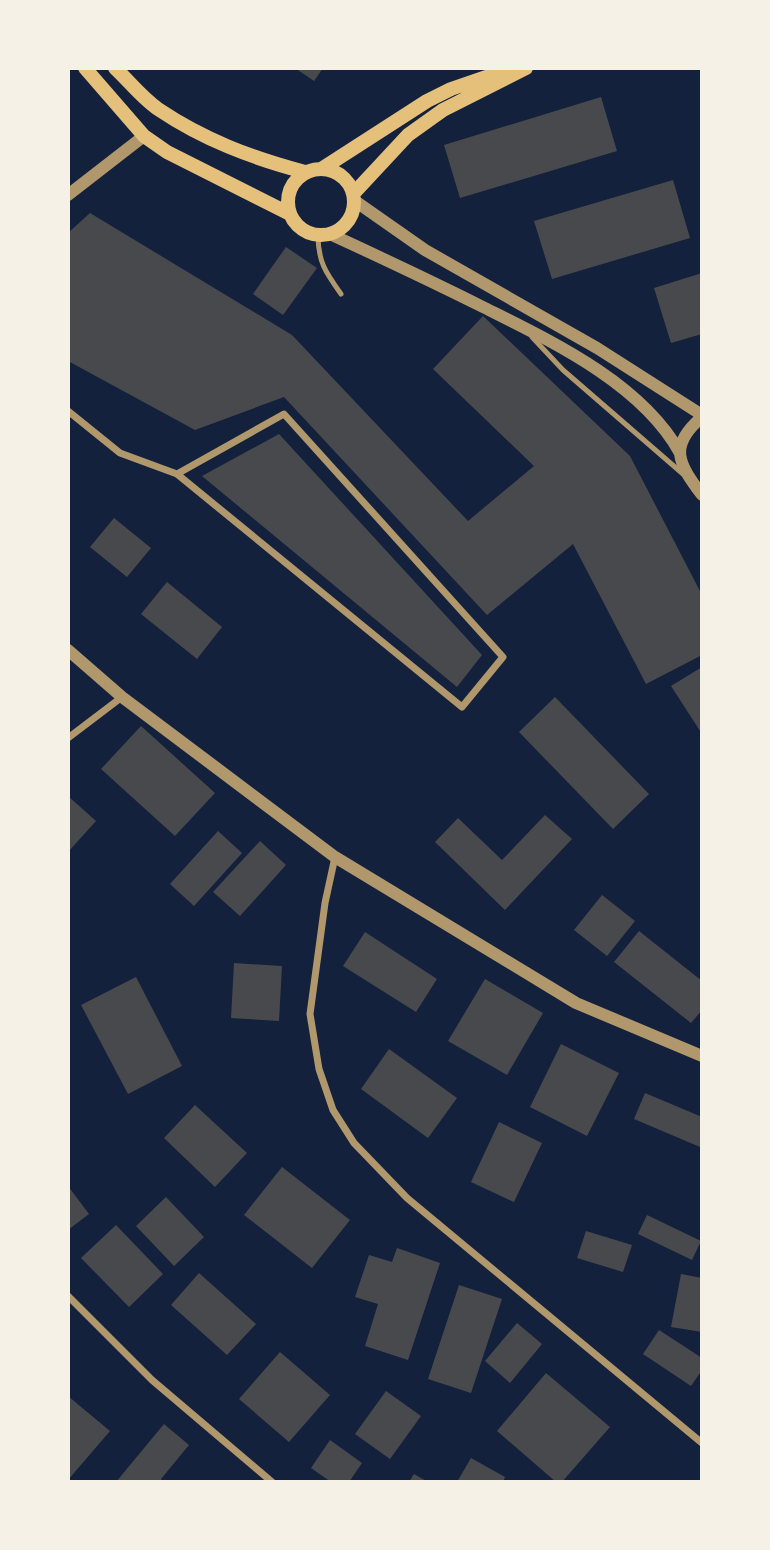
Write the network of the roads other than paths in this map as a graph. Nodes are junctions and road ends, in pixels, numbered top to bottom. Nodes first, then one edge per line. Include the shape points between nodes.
1 (85, 68) edge
2 (115, 68) edge
3 (512, 68) edge
4 (526, 68) edge
5 (144, 136) junction
6 (323, 168) junction
7 (305, 172) junction
8 (68, 195) edge
9 (355, 197) junction
10 (290, 214) junction
11 (324, 235) junction
12 (341, 294) dead end
13 (523, 327) junction
14 (68, 411) edge
15 (702, 416) edge
16 (680, 453) junction
17 (177, 474) junction
18 (691, 481) junction
19 (702, 495) edge
20 (68, 650) edge
21 (122, 697) junction
22 (68, 738) edge
23 (335, 857) junction
24 (702, 1056) edge
25 (68, 1296) edge
26 (702, 1443) edge
27 (272, 1482) edge

1 - 5 main road
2 - 7 main road via 156,107 208,139
3 - 6 main road via 427,101
4 - 9 main road via 443,110 408,135
5 - 8 street
5 - 10 main road
6 - 7 main road
6 - 9 main road via 343,176
7 - 10 main road via 292,186
9 - 11 main road via 348,222
9 - 15 street via 425,250 597,348
10 - 11 main road via 301,229
11 - 12 lane via 318,254
11 - 13 street via 418,273
13 - 16 street via 634,397
13 - 18 lane via 562,370
14 - 17 street via 120,453
15 - 16 street via 684,434
16 - 18 street
17 - 17 street via 462,707 503,657 284,414
18 - 19 street
20 - 21 street
21 - 22 street
21 - 23 street
23 - 24 street via 576,1003
23 - 26 street via 324,903 310,1014 318,1069 333,1110 354,1143 407,1198
25 - 27 street via 152,1380

